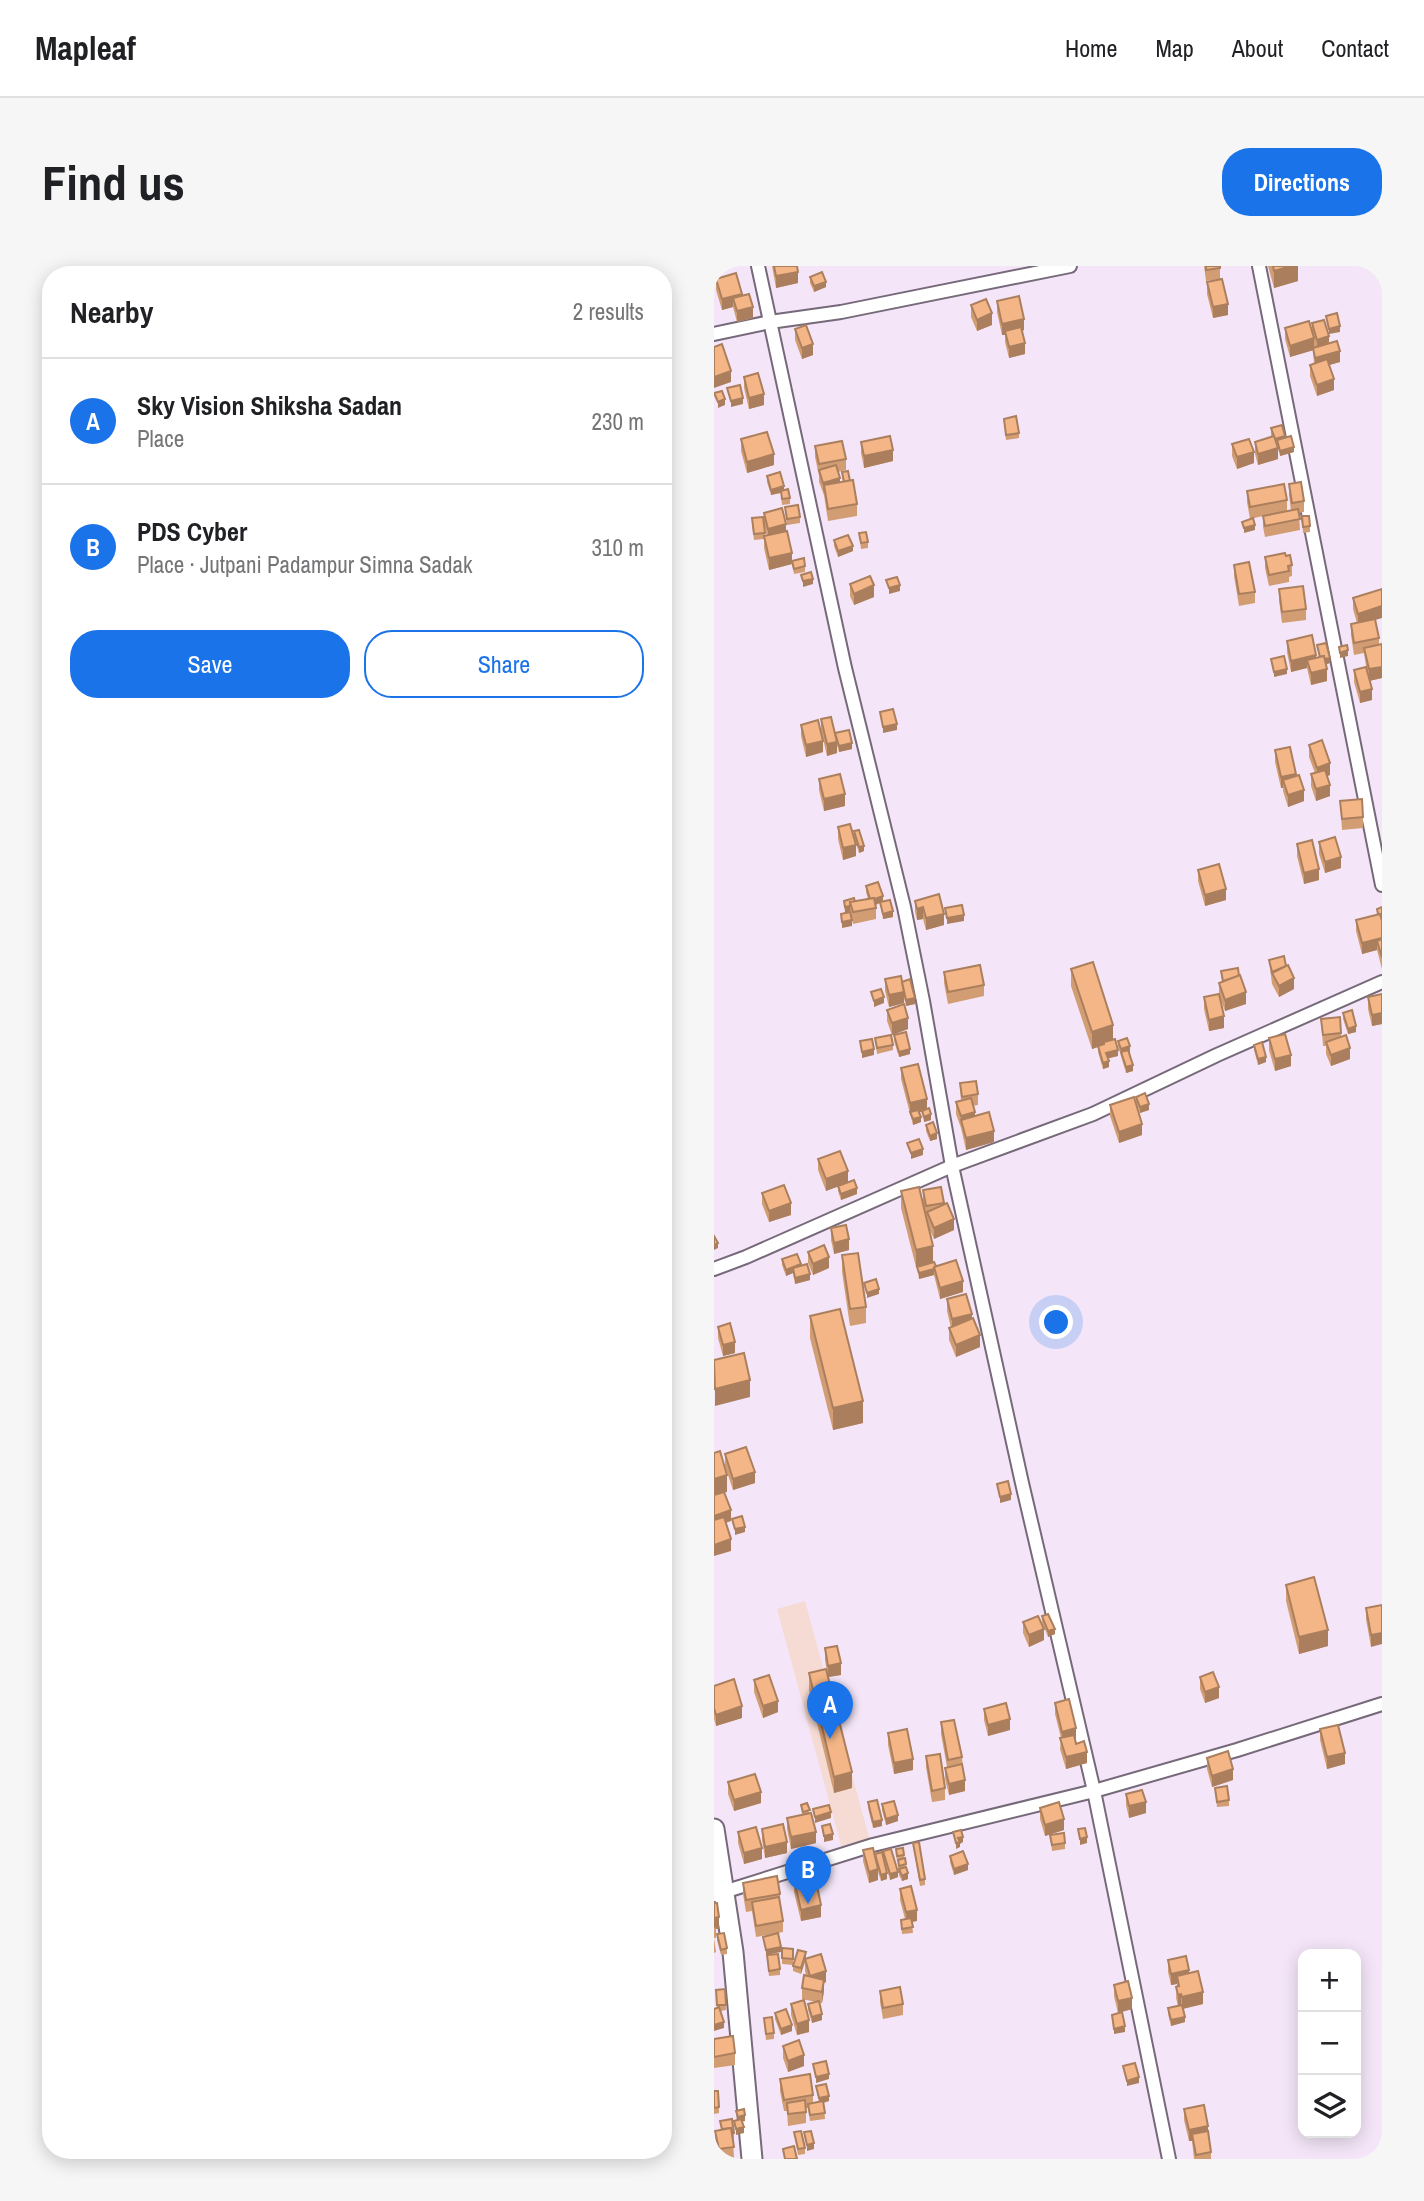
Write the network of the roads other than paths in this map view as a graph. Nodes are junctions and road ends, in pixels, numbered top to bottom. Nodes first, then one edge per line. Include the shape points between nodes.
1 (758, 266) edge
2 (1070, 266) edge
3 (1259, 266) edge
4 (770, 322) junction
5 (714, 334) edge
6 (1382, 885) edge
7 (1382, 982) edge
8 (952, 1166) junction
9 (714, 1269) edge
10 (1382, 1704) edge
11 (1094, 1791) junction
12 (714, 1829) edge
13 (719, 1894) edge
14 (752, 2159) edge
15 (1169, 2159) edge

1 - 4 street
2 - 4 street
3 - 6 street
4 - 5 street
4 - 8 street via 845,668 904,907
7 - 8 street via 1093,1114
8 - 9 street
8 - 11 street
10 - 11 street
11 - 13 street via 873,1845
11 - 15 street
12 - 13 street
13 - 14 street via 733,1952

